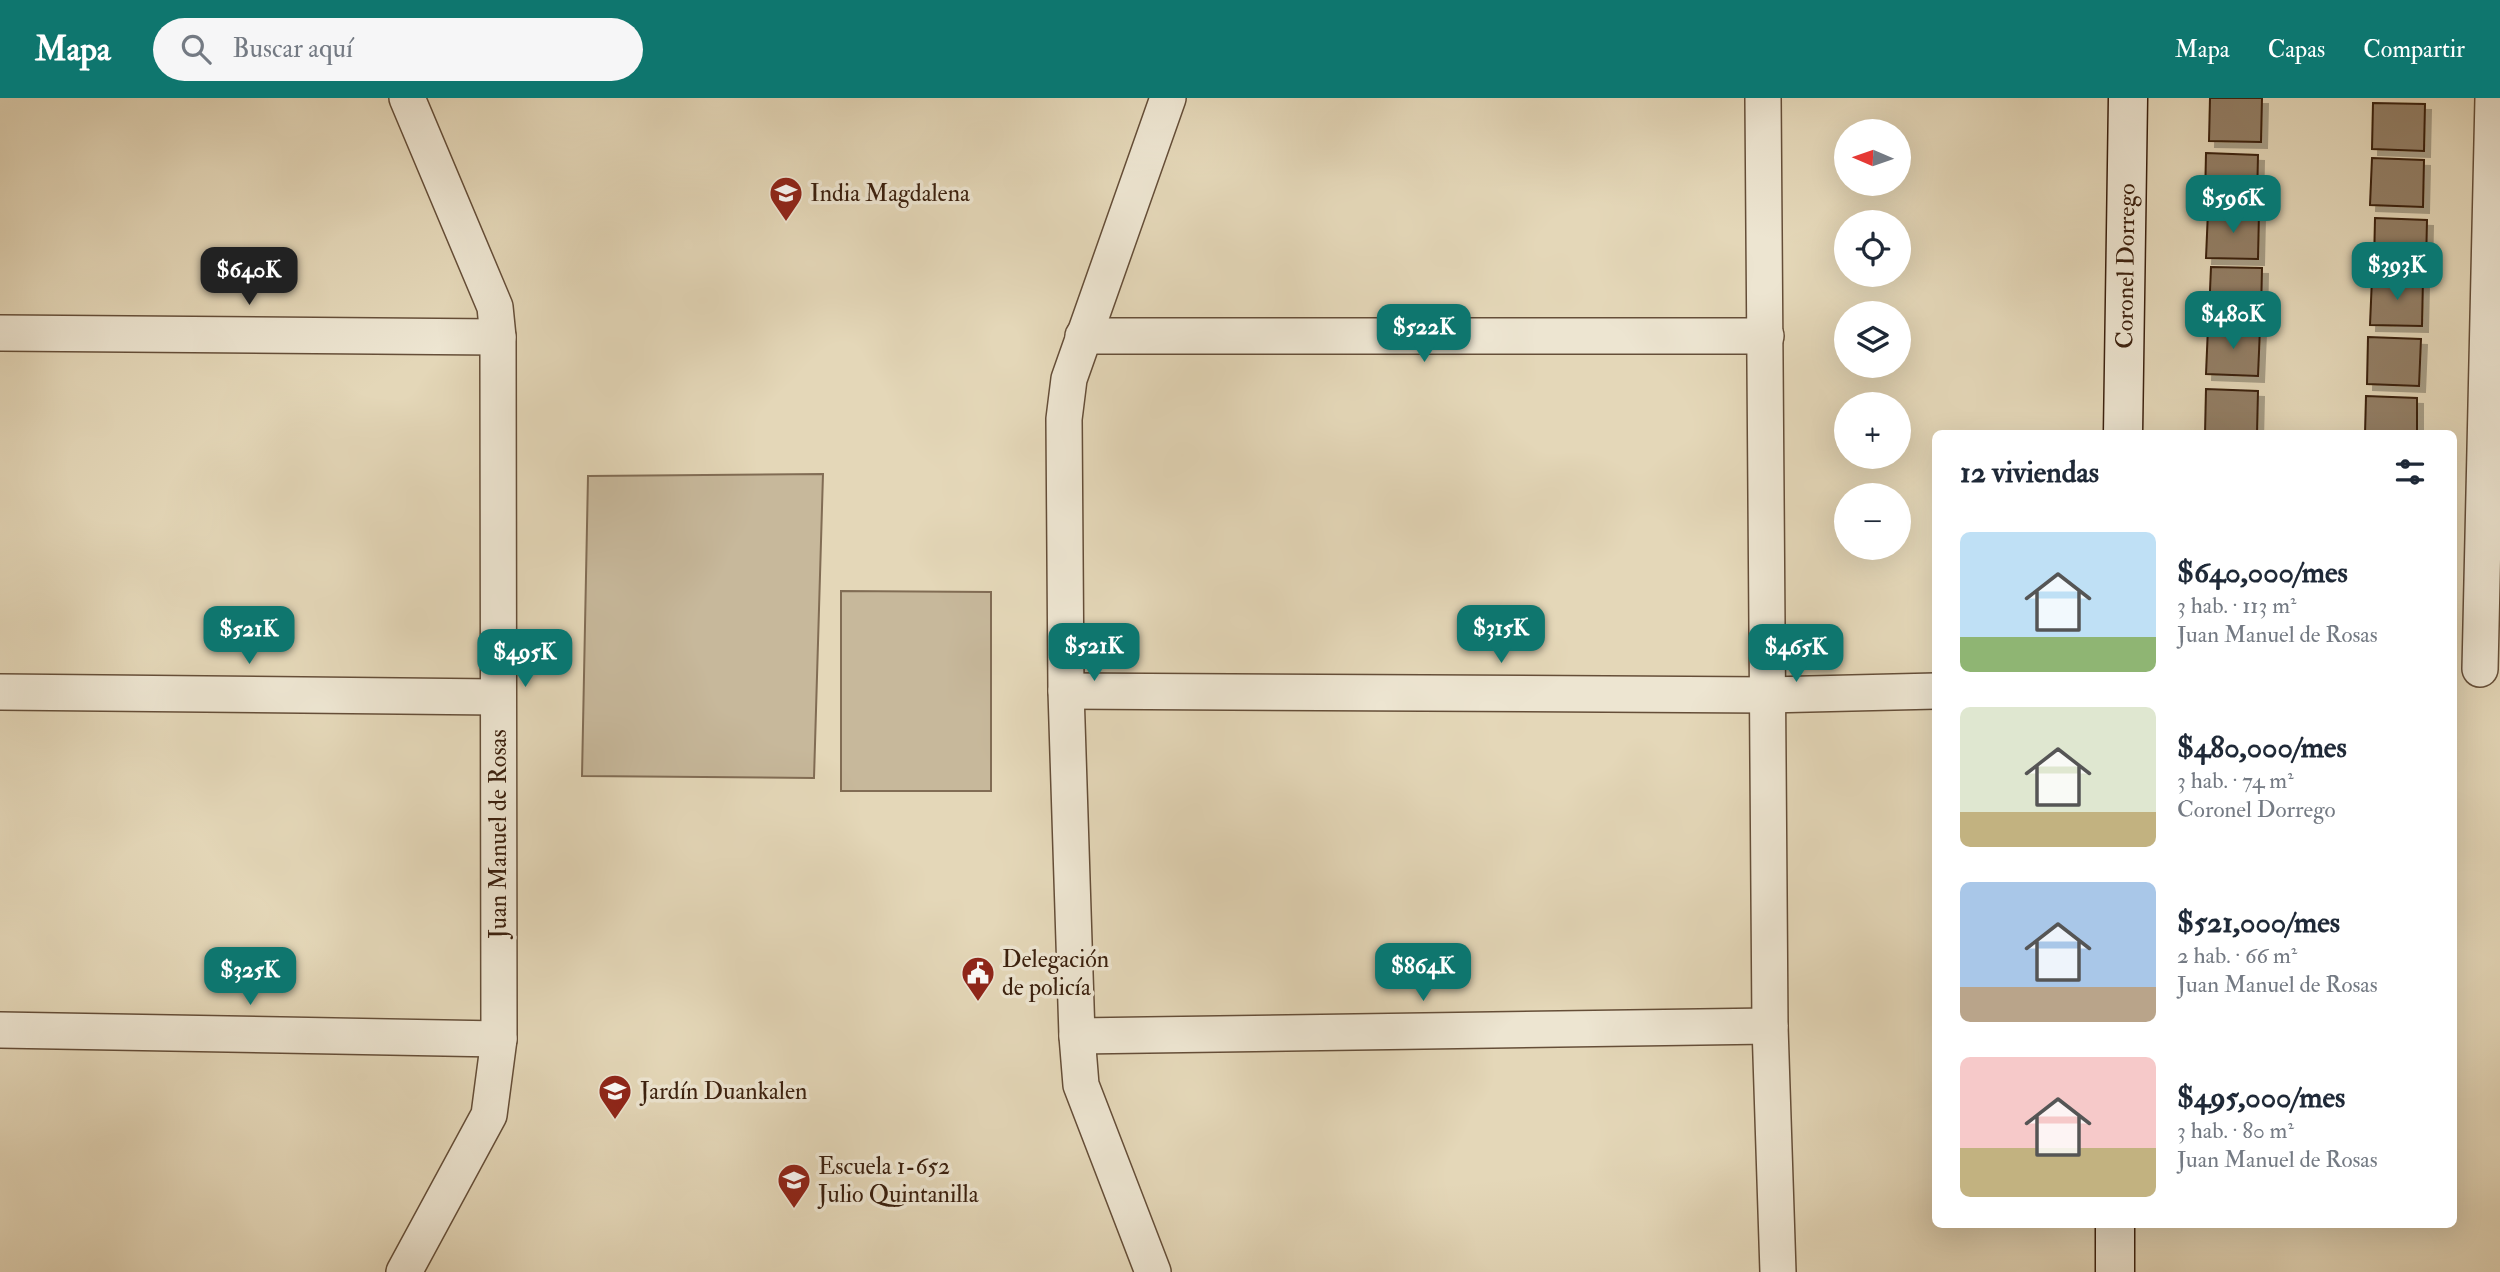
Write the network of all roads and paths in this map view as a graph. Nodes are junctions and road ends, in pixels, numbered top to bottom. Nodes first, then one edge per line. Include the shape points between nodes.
1 (407, 98) edge
2 (1168, 98) edge
3 (1763, 98) edge
4 (2128, 98) edge
5 (2493, 98) edge
6 (0, 333) edge
7 (1083, 336) junction
8 (1766, 336) junction
9 (498, 337) junction
10 (2123, 430) edge
11 (2478, 669) edge
12 (1066, 691) junction
13 (1932, 691) edge
14 (0, 692) edge
15 (1768, 695) junction
16 (497, 696) junction
17 (1770, 1026) junction
18 (0, 1030) edge
19 (1077, 1036) junction
20 (499, 1039) junction
21 (2115, 1228) edge
22 (404, 1272) edge
23 (1153, 1272) edge
24 (1778, 1272) edge
25 (2115, 1272) edge

1 - 9 street, Juan Manuel de Rosas via 495,307
2 - 7 street
3 - 8 street
4 - 10 street, Coronel Dorrego
5 - 11 street
6 - 9 street
7 - 8 street
7 - 12 street via 1069,379 1064,419
8 - 15 street
9 - 16 street, Juan Manuel de Rosas
12 - 15 street
12 - 19 street
13 - 15 street
14 - 16 street
15 - 17 street
16 - 20 street, Juan Manuel de Rosas
17 - 19 street
17 - 24 street
18 - 20 street
19 - 23 street via 1081,1084
20 - 22 street, Juan Manuel de Rosas via 489,1115
21 - 25 street

